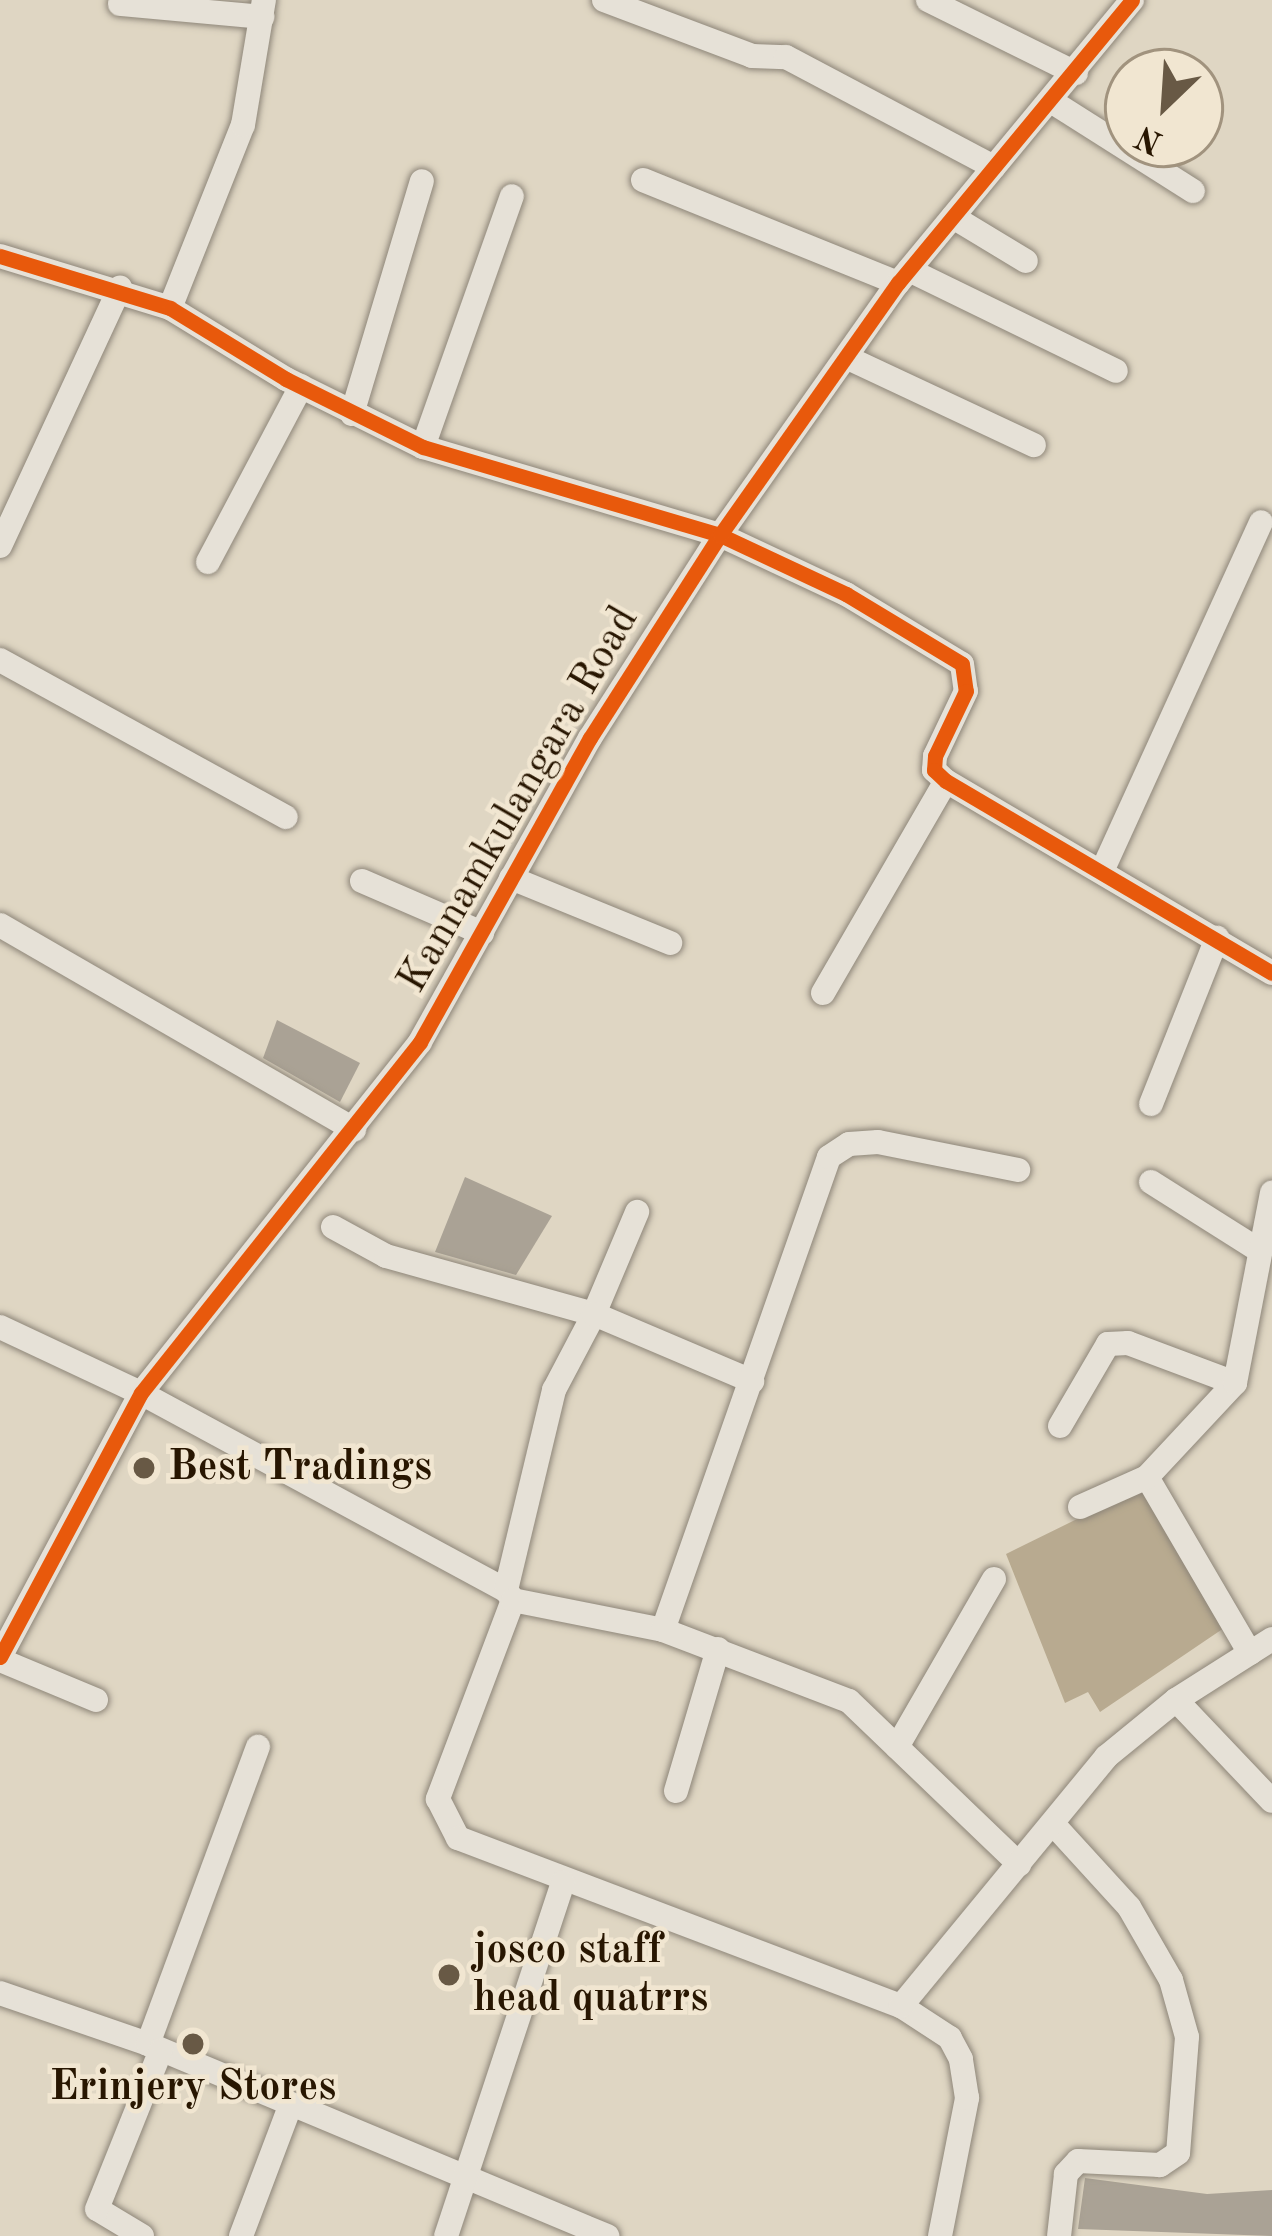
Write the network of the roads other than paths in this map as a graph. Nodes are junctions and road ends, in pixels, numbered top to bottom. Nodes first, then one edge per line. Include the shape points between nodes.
1 (604, 0) edge
2 (928, 0) edge
3 (1132, 0) edge
4 (120, 4) dead end
5 (263, 9) edge
6 (1076, 74) junction
7 (1051, 101) junction
8 (994, 167) junction
9 (422, 181) dead end
10 (643, 181) dead end
11 (1193, 191) dead end
12 (512, 196) dead end
13 (953, 217) junction
14 (0, 256) edge
15 (1026, 261) dead end
16 (903, 276) junction
17 (120, 287) junction
18 (170, 308) junction
19 (850, 359) junction
20 (1116, 371) dead end
21 (301, 386) junction
22 (352, 414) junction
23 (1034, 445) dead end
24 (423, 447) junction
25 (6, 520) edge
26 (1261, 522) dead end
27 (720, 535) junction
28 (0, 546) edge
29 (208, 562) dead end
30 (0, 660) edge
31 (946, 781) junction
32 (286, 818) dead end
33 (1103, 869) junction
34 (511, 878) junction
35 (362, 881) dead end
36 (0, 925) edge
37 (482, 933) junction
38 (1217, 938) junction
39 (670, 944) dead end
40 (1272, 973) edge
41 (823, 993) dead end
42 (1151, 1104) dead end
43 (354, 1129) junction
44 (1018, 1170) dead end
45 (1151, 1182) dead end
46 (1272, 1193) edge
47 (638, 1212) dead end
48 (332, 1227) dead end
49 (1260, 1252) junction
50 (594, 1314) junction
51 (0, 1328) edge
52 (752, 1381) junction
53 (1235, 1384) junction
54 (140, 1394) junction
55 (1060, 1426) dead end
56 (1148, 1477) junction
57 (1080, 1507) dead end
58 (994, 1579) dead end
59 (509, 1595) junction
60 (663, 1630) junction
61 (1261, 1646) edge
62 (718, 1649) junction
63 (0, 1658) edge
64 (96, 1700) dead end
65 (1176, 1700) junction
66 (258, 1747) dead end
67 (897, 1748) junction
68 (676, 1791) dead end
69 (1272, 1801) edge
70 (1055, 1826) junction
71 (1019, 1864) junction
72 (563, 1883) junction
73 (0, 1993) edge
74 (901, 2006) junction
75 (155, 2047) junction
76 (290, 2106) junction
77 (464, 2182) junction
78 (142, 2236) edge
79 (242, 2236) edge
80 (446, 2236) edge
81 (608, 2236) edge
82 (940, 2236) edge
83 (1059, 2236) edge

1 - 8 street via 752,56 786,57
2 - 6 street
3 - 6 street, Kannamkulangara Road
4 - 5 street
5 - 18 street via 243,125
6 - 7 street, Kannamkulangara Road
7 - 8 street, Kannamkulangara Road
7 - 11 street
8 - 13 street, Kannamkulangara Road
9 - 22 street
10 - 16 street
12 - 24 street
13 - 15 street
13 - 16 street, Kannamkulangara Road
14 - 17 street
16 - 19 street, Kannamkulangara Road
16 - 20 street
17 - 18 street
17 - 25 street
18 - 21 street
19 - 23 street
19 - 27 street, Kannamkulangara Road
21 - 22 street
21 - 29 street
22 - 24 street
24 - 27 street
25 - 28 street
26 - 33 street
27 - 31 street via 846,595 962,664 966,691 935,756 934,770
27 - 34 street, Kannamkulangara Road
30 - 32 street
31 - 33 street
31 - 41 street
33 - 38 street
34 - 37 street, Kannamkulangara Road
34 - 39 street
35 - 37 street
36 - 43 street
37 - 43 street, Kannamkulangara Road via 420,1042
38 - 40 street
38 - 42 street
43 - 54 street, Kannamkulangara Road
44 - 52 street via 878,1142 849,1144 829,1157
45 - 49 street
46 - 49 street
47 - 50 street
48 - 50 street via 386,1256
49 - 53 street
50 - 52 street
50 - 59 street via 554,1390
51 - 54 street
52 - 60 street
53 - 55 street via 1128,1343 1108,1344
53 - 56 street
54 - 59 street
54 - 63 street, Kannamkulangara Road
56 - 57 street
56 - 61 street
58 - 67 street
59 - 60 street
59 - 72 street via 438,1799 458,1838
60 - 62 street
61 - 65 street
62 - 67 street via 849,1701
62 - 68 street
63 - 64 street
65 - 69 street
65 - 70 street via 1106,1757
66 - 75 street
67 - 71 street
70 - 71 street
70 - 83 street via 1130,1907 1171,1980 1187,2037 1178,2153 1160,2165 1078,2161 1066,2174
71 - 74 street
72 - 74 street
72 - 77 street
73 - 75 street
74 - 82 street via 950,2038 961,2060 967,2098
75 - 76 street
75 - 78 street via 97,2209
76 - 77 street
76 - 79 street
77 - 80 street
77 - 81 street

